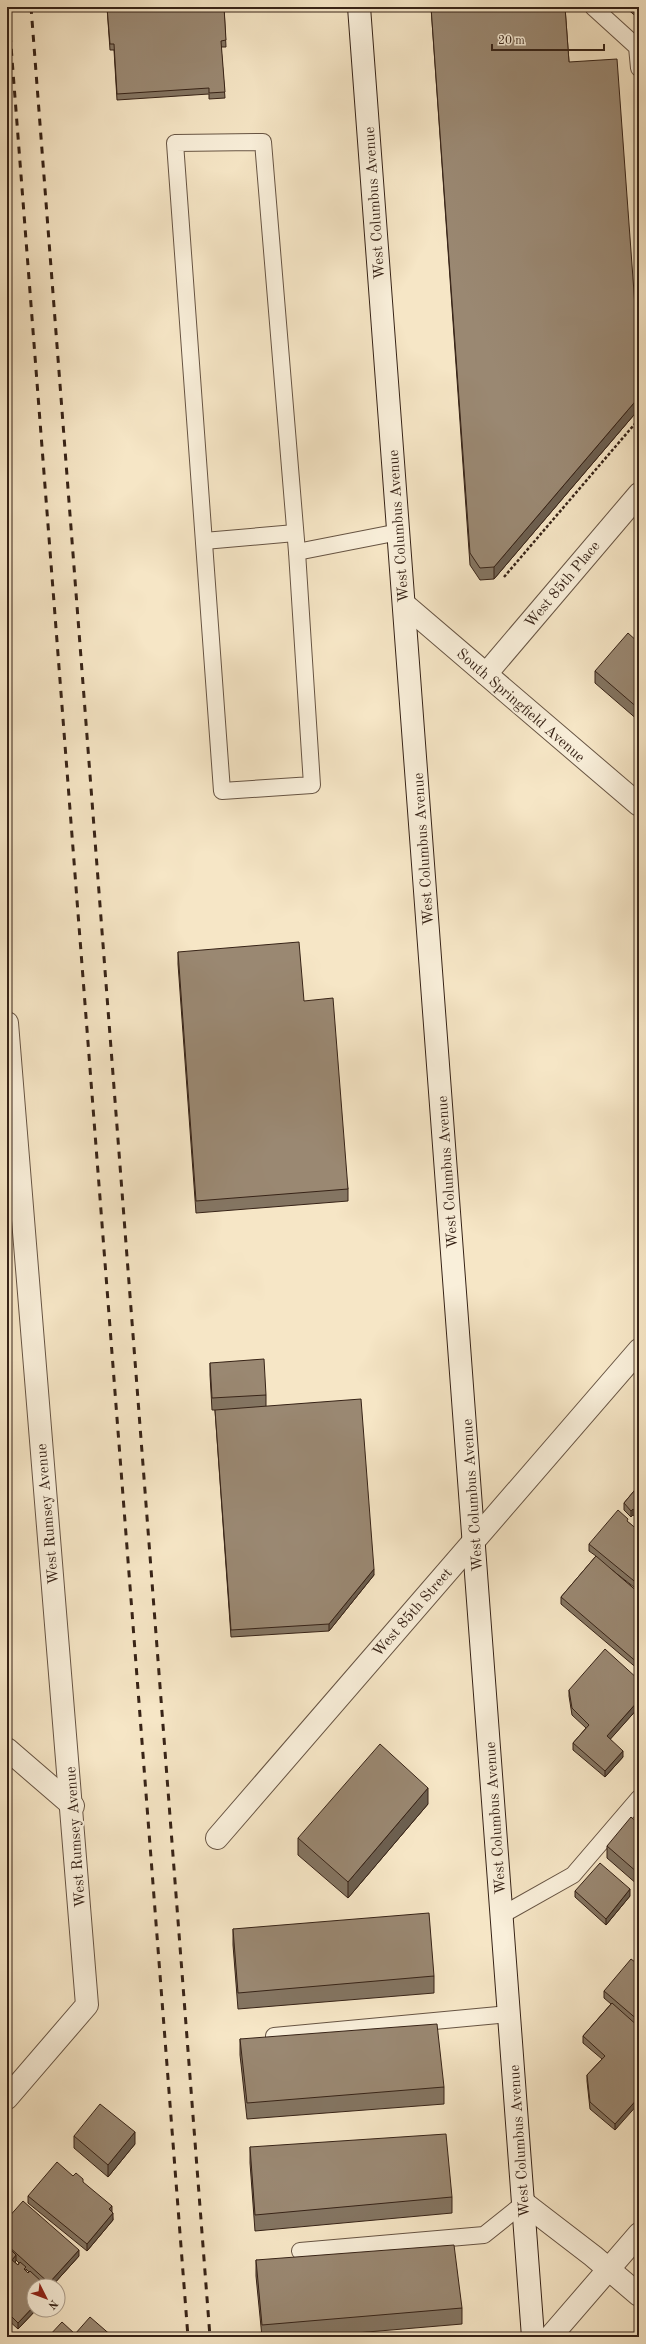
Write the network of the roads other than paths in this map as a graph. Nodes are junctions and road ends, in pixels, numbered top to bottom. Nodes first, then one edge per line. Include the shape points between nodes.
1 (359, 7) edge
2 (593, 7) edge
3 (638, 46) edge
4 (639, 68) edge
5 (639, 494) edge
6 (398, 532) junction
7 (295, 534) junction
8 (204, 541) junction
9 (297, 552) junction
10 (404, 604) junction
11 (486, 674) junction
12 (639, 805) edge
13 (7, 1023) edge
14 (21, 1213) junction
15 (7, 1229) edge
16 (639, 1350) edge
17 (475, 1538) junction
18 (7, 1749) edge
19 (639, 1798) edge
20 (73, 1806) junction
21 (217, 1838) dead end
22 (502, 1915) junction
23 (510, 2014) junction
24 (274, 2036) edge
25 (7, 2098) edge
26 (524, 2202) junction
27 (639, 2234) edge
28 (300, 2251) dead end
29 (608, 2270) junction
30 (639, 2295) edge
31 (533, 2337) edge
32 (550, 2337) edge

1 - 6 street, West Columbus Avenue
2 - 3 lane
3 - 4 lane
5 - 11 street, West 85th Place
6 - 9 lane
6 - 10 street, West Columbus Avenue
7 - 8 lane
7 - 8 lane via 263,142 175,143
7 - 9 lane
8 - 9 lane via 222,791 312,785
10 - 11 street, South Springfield Avenue
10 - 17 street, West Columbus Avenue
11 - 12 street, South Springfield Avenue
13 - 14 street, West Rumsey Avenue
14 - 15 street
14 - 20 street, West Rumsey Avenue
16 - 17 street, West 85th Street
17 - 21 street, West 85th Street
17 - 22 street, West Columbus Avenue
18 - 20 street
19 - 22 lane via 573,1875
20 - 25 street, West Rumsey Avenue via 87,2005
22 - 23 street, West Columbus Avenue
23 - 24 lane
23 - 26 street, West Columbus Avenue
26 - 28 lane via 484,2235
26 - 29 street
26 - 31 street, West Columbus Avenue
27 - 29 street
29 - 30 street
29 - 32 street

